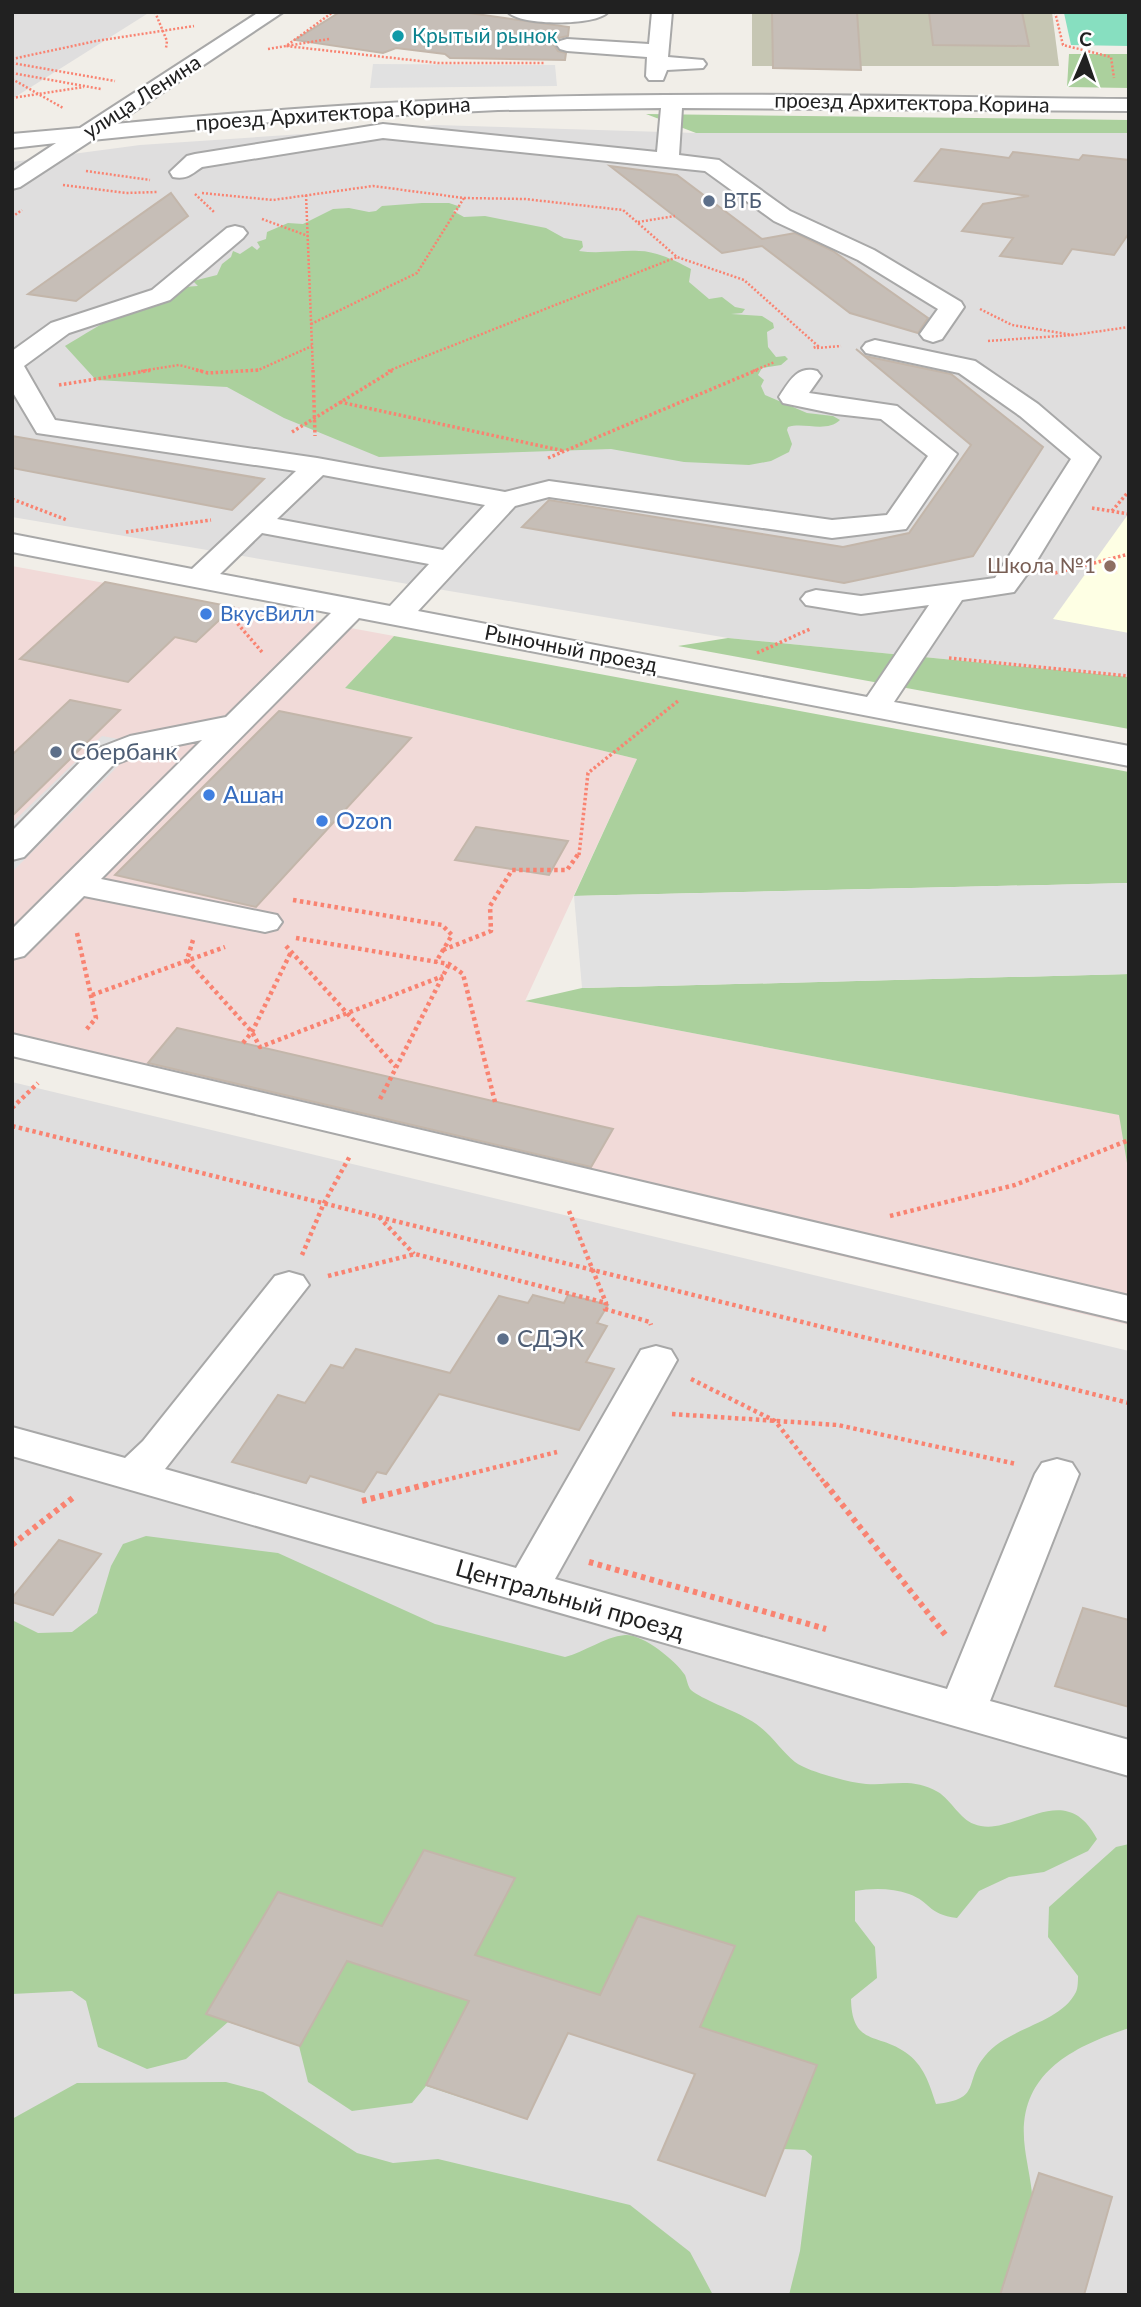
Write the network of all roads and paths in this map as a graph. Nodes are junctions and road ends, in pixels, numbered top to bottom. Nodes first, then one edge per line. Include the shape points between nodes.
1 (273, 12) edge
2 (518, 12) edge
3 (598, 12) edge
4 (662, 12) edge
5 (1055, 12) edge
6 (203, 25) dead end
7 (329, 39) dead end
8 (567, 45) dead end
9 (657, 57) junction
10 (12, 61) edge
11 (549, 63) dead end
12 (696, 64) dead end
13 (12, 72) edge
14 (12, 79) edge
15 (1114, 79) dead end
16 (88, 86) junction
17 (149, 92) junction
18 (42, 94) junction
19 (12, 98) edge
20 (663, 101) junction
21 (1129, 106) edge
22 (64, 108) dead end
23 (87, 133) junction
24 (12, 141) edge
25 (667, 160) junction
26 (78, 170) dead end
27 (181, 172) dead end
28 (153, 180) dead end
29 (12, 182) edge
30 (58, 184) dead end
31 (192, 191) dead end
32 (166, 192) dead end
33 (306, 195) junction
34 (464, 198) junction
35 (675, 216) dead end
36 (637, 222) junction
37 (244, 224) joint
38 (308, 236) junction
39 (677, 257) junction
40 (311, 324) junction
41 (1129, 327) edge
42 (933, 334) joint
43 (312, 346) junction
44 (875, 348) dead end
45 (784, 359) dead end
46 (807, 363) joint
47 (17, 374) edge
48 (339, 402) junction
49 (314, 418) junction
50 (564, 451) junction
51 (253, 457) junction
52 (317, 466) junction
53 (1129, 491) edge
54 (505, 500) junction
55 (1112, 511) dead end
56 (258, 524) junction
57 (12, 543) edge
58 (1129, 554) edge
59 (447, 559) junction
60 (199, 578) junction
61 (1004, 586) junction
62 (953, 593) junction
63 (816, 599) dead end
64 (861, 605) junction
65 (351, 608) junction
66 (397, 615) junction
67 (911, 654) junction
68 (710, 676) junction
69 (1129, 676) edge
70 (875, 708) junction
71 (236, 724) junction
72 (1129, 756) edge
73 (12, 850) edge
74 (78, 884) junction
75 (54, 908) junction
76 (203, 909) junction
77 (271, 929) junction
78 (12, 949) edge
79 (443, 950) junction
80 (291, 952) junction
81 (187, 960) junction
82 (436, 962) junction
83 (443, 976) dead end
84 (92, 995) junction
85 (348, 1014) junction
86 (251, 1032) junction
87 (243, 1043) dead end
88 (12, 1045) edge
89 (64, 1057) junction
90 (396, 1068) dead end
91 (495, 1102) dead end
92 (12, 1108) edge
93 (12, 1126) edge
94 (1129, 1140) edge
95 (554, 1173) junction
96 (378, 1217) junction
97 (882, 1218) dead end
98 (415, 1254) junction
99 (592, 1270) junction
100 (289, 1285) joint
101 (606, 1303) junction
102 (1129, 1309) edge
103 (656, 1360) junction
104 (1129, 1403) edge
105 (627, 1410) junction
106 (775, 1421) junction
107 (12, 1441) edge
108 (563, 1450) dead end
109 (122, 1472) junction
110 (1058, 1474) joint
111 (289, 1519) junction
112 (12, 1545) edge
113 (526, 1588) junction
114 (983, 1656) junction
115 (962, 1710) junction
116 (1129, 1758) edge

1 - 17 street, улица Ленина
2 - 3 street via 555,17
4 - 9 street
5 - 15 path via 1063,46 1111,57
6 - 10 path via 96,41
7 - 11 path via 286,46 438,63
8 - 9 street
9 - 12 street
9 - 20 street
10 - 17 path
13 - 16 path
14 - 18 path
16 - 17 path
16 - 18 path
17 - 23 street, улица Ленина
18 - 19 path
18 - 22 path
20 - 21 street, проезд Архитектора Корина
20 - 23 street, проезд Архитектора Корина via 404,97 280,115
20 - 25 street
23 - 24 street, проезд Архитектора Корина
23 - 29 street, улица Ленина
25 - 27 street via 383,131 195,161
25 - 42 street via 711,164 782,216 866,255 952,307
26 - 28 path
30 - 32 path via 126,193
31 - 33 path via 273,200
33 - 34 path via 373,186
33 - 38 path
34 - 36 path via 525,198 623,210
34 - 40 path via 417,273
35 - 36 path
36 - 39 path
37 - 38 path
37 - 47 street via 161,295 60,328
38 - 40 path
39 - 46 path via 744,280 818,346
39 - 48 path via 384,373
40 - 43 path
41 - 42 path via 995,342
43 - 47 path via 254,372 208,373 179,365
43 - 49 path
44 - 61 street via 966,366 1086,457
45 - 50 path
46 - 54 street via 792,397 888,412 943,454 896,523 832,530 549,489
47 - 51 street via 46,427
48 - 49 path
48 - 50 path
49 - 51 path
49 - 52 path
50 - 54 path via 530,465
51 - 52 street
52 - 54 street
52 - 56 street
53 - 55 path
54 - 59 street
56 - 59 street
56 - 60 street
57 - 60 street, Рыночный проезд
58 - 61 path
59 - 66 street
60 - 65 street, Рыночный проезд
61 - 62 street
62 - 64 street
62 - 67 street
63 - 64 street
64 - 68 path
65 - 66 street, Рыночный проезд
65 - 71 street
66 - 68 street, Рыночный проезд
67 - 69 path
67 - 70 street
68 - 70 street, Рыночный проезд
68 - 79 path via 588,773 579,856 567,870 512,870 490,905 491,931
70 - 72 street, Рыночный проезд
71 - 73 street via 141,743 102,758
71 - 74 street
74 - 75 street
74 - 76 street
75 - 78 street
75 - 84 path via 80,936
76 - 77 street
76 - 81 path
77 - 79 path via 284,898 442,925 452,935
77 - 80 path
77 - 81 path
77 - 82 path
79 - 82 path
80 - 85 path
80 - 86 path
81 - 84 path
81 - 86 path
82 - 91 path via 463,974
83 - 85 path
84 - 89 path via 96,1018
85 - 86 path via 260,1047
85 - 90 path
86 - 87 path
88 - 89 street
89 - 92 path
89 - 95 street
93 - 96 path
94 - 97 path via 1015,1185
95 - 99 path
95 - 102 street
96 - 98 path
96 - 99 path
98 - 100 path
98 - 101 path
99 - 101 path
99 - 104 path
100 - 109 street via 158,1451
101 - 103 path via 605,1309 650,1322
103 - 105 street
103 - 106 path
105 - 106 path
105 - 113 street
106 - 110 path via 838,1425
106 - 114 path via 955,1648
107 - 109 street, Центральный проезд
108 - 111 path
109 - 111 street, Центральный проезд
109 - 112 path
110 - 114 street
111 - 113 street, Центральный проезд
113 - 115 street, Центральный проезд
114 - 115 street
115 - 116 street, Центральный проезд

